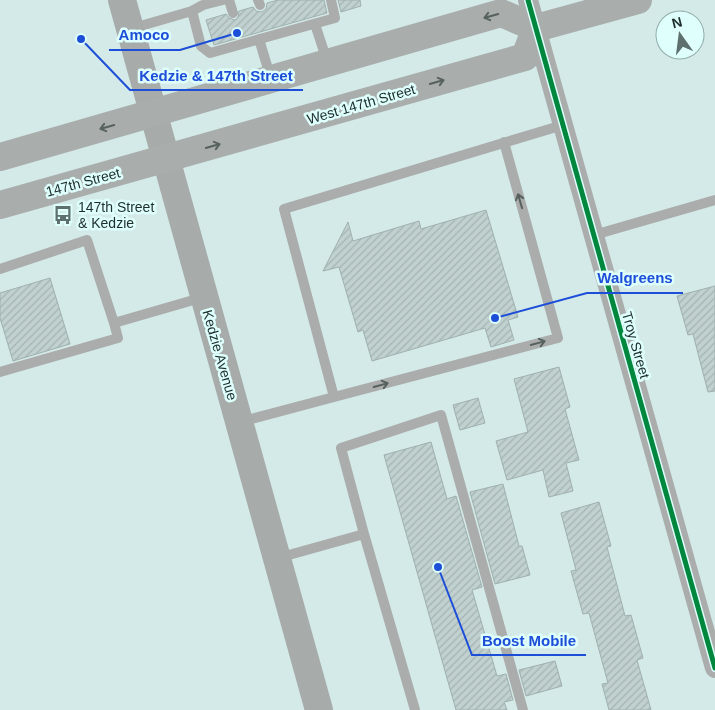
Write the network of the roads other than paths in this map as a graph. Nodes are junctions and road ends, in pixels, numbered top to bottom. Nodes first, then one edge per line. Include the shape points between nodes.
1 (122, 0) edge
2 (224, 0) edge
3 (229, 0) edge
4 (331, 0) edge
5 (528, 0) edge
6 (638, 0) edge
7 (202, 3) edge
8 (604, 4) edge
9 (192, 11) junction
10 (233, 12) dead end
11 (315, 24) junction
12 (536, 28) junction
13 (130, 29) junction
14 (259, 39) junction
15 (328, 63) junction
16 (271, 80) junction
17 (154, 114) junction
18 (563, 125) junction
19 (504, 142) junction
20 (0, 157) edge
21 (166, 160) junction
22 (715, 200) edge
23 (0, 205) edge
24 (594, 235) junction
25 (0, 268) edge
26 (204, 297) junction
27 (114, 323) junction
28 (0, 372) edge
29 (334, 397) junction
30 (239, 422) junction
31 (364, 534) junction
32 (277, 559) junction
33 (715, 668) edge
34 (319, 710) edge
35 (415, 710) edge
36 (524, 710) edge

1 - 13 main road, Kedzie Avenue
2 - 7 lane
3 - 10 lane
4 - 11 lane via 335,18
5 - 12 street, Troy Street
6 - 8 main road
7 - 9 lane
8 - 12 main road
9 - 13 lane
9 - 14 lane via 201,46 210,53
11 - 14 lane via 300,24
11 - 15 lane
12 -> 15 main road via 501,13
12 - 18 street, Troy Street
21 -> 12 main road, West 147th Street via 525,57
13 - 17 main road, Kedzie Avenue
14 - 16 lane
15 - 16 main road
16 - 17 main road
17 -> 20 main road
17 - 21 main road, Kedzie Avenue
18 - 19 lane
18 - 24 street, Troy Street
19 - 29 lane via 284,209
29 -> 19 lane via 558,338
21 - 23 main road, 147th Street
21 - 26 main road, Kedzie Avenue
22 - 24 lane
24 - 33 street, Troy Street
25 - 27 lane via 87,240
26 - 27 lane
26 - 30 main road, Kedzie Avenue
27 - 28 lane via 118,338
29 - 30 lane
30 - 32 main road, Kedzie Avenue
31 - 32 lane
31 - 35 lane
31 - 36 lane via 342,448 441,415
32 - 34 main road, Kedzie Avenue

